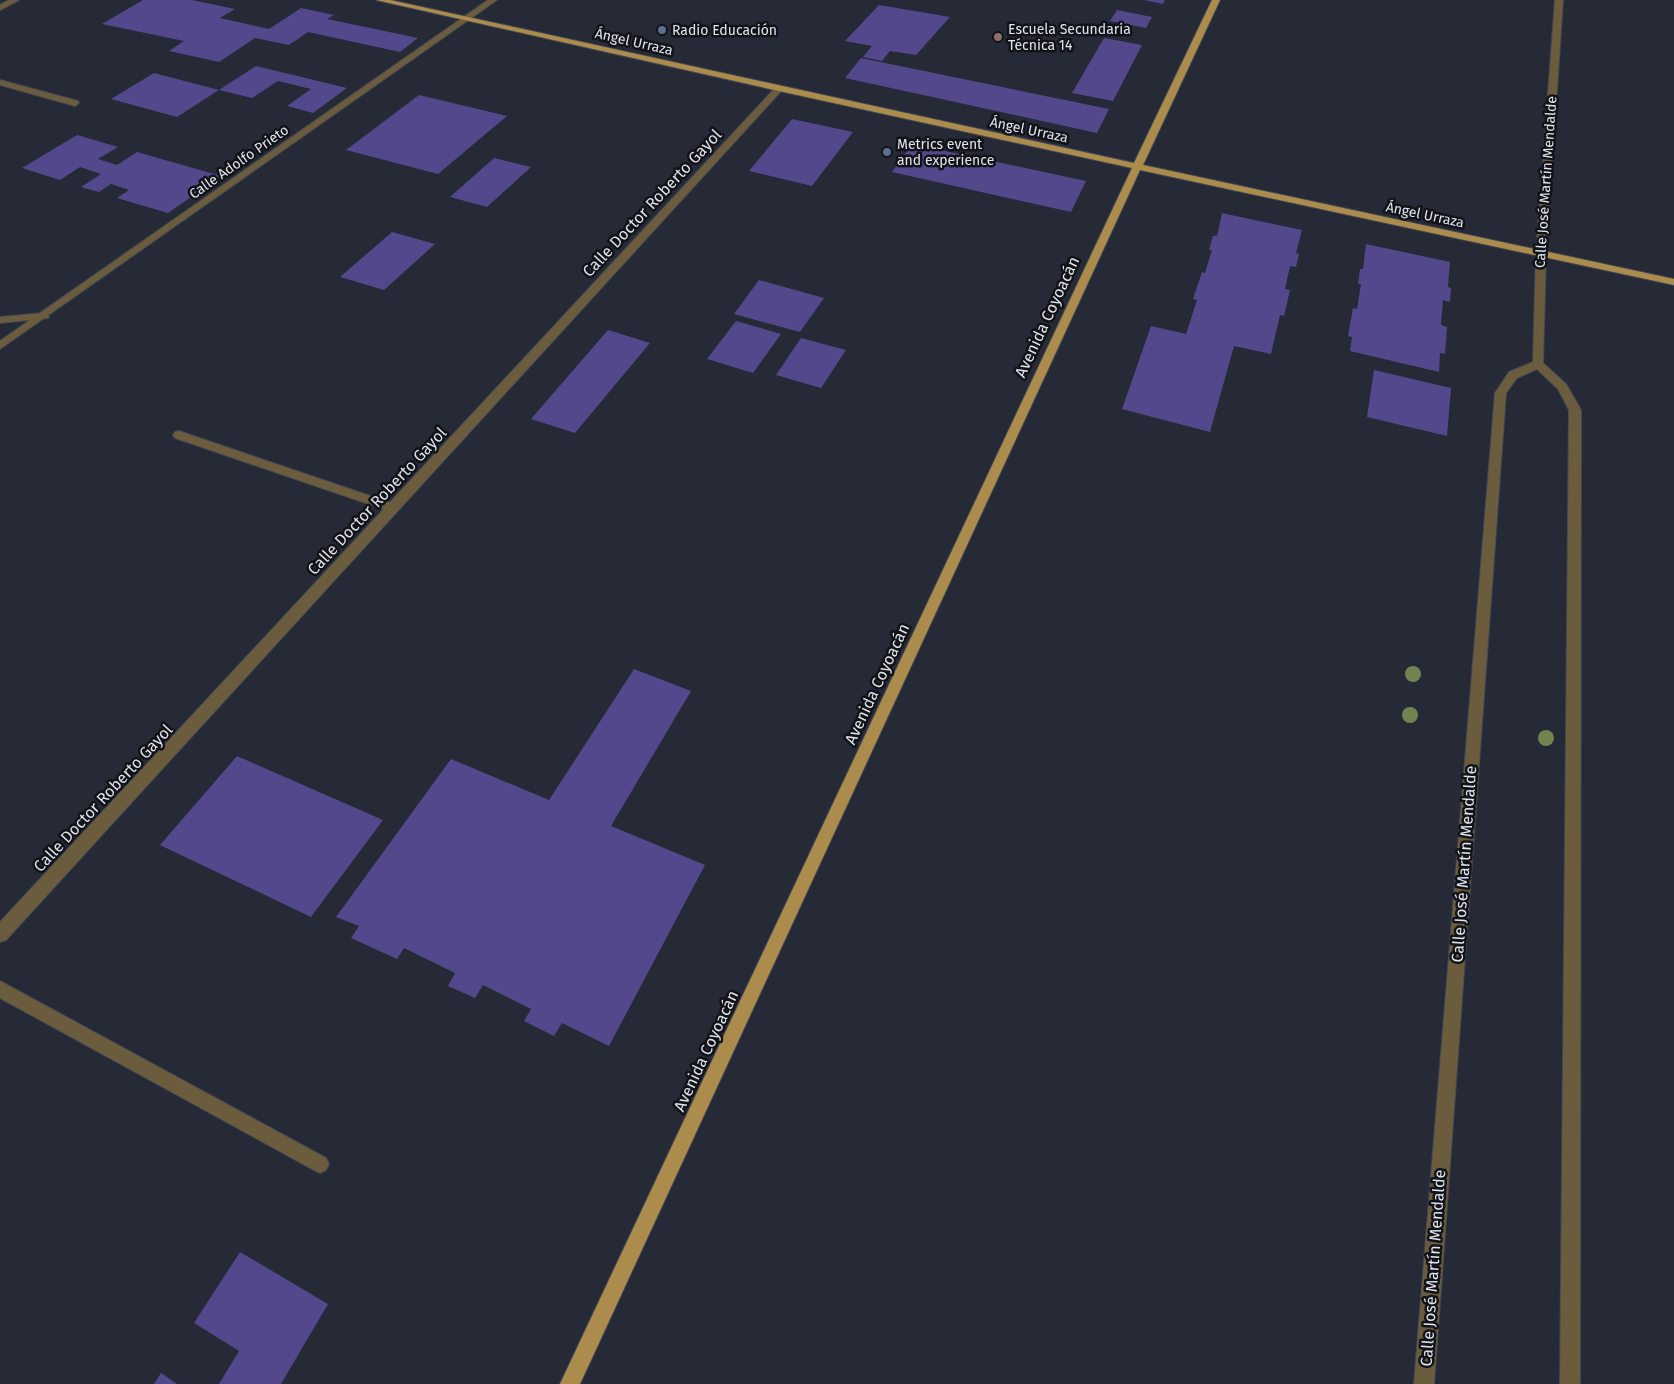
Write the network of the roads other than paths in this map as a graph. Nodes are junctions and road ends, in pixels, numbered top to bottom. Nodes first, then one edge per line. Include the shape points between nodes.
1 (15, 0) edge
2 (380, 0) edge
3 (493, 0) edge
4 (1216, 0) edge
5 (1559, 0) edge
6 (0, 8) edge
7 (467, 18) junction
8 (0, 82) edge
9 (779, 89) junction
10 (75, 103) dead end
11 (1137, 167) junction
12 (1541, 254) junction
13 (1674, 282) edge
14 (44, 316) junction
15 (0, 320) edge
16 (0, 346) edge
17 (1538, 364) junction
18 (179, 435) dead end
19 (393, 508) junction
20 (0, 934) edge
21 (0, 989) edge
22 (320, 1164) dead end
23 (570, 1384) edge
24 (1424, 1384) edge
25 (1570, 1384) edge

1 - 6 street
2 - 7 main road, Ángel Urraza
3 - 7 street, Calle Adolfo Prieto
4 - 11 main road, Avenida Coyoacán
5 - 12 street, Calle José Martín Mendalde
7 - 9 main road, Ángel Urraza
7 - 14 street, Calle Adolfo Prieto
8 - 10 street
9 - 11 main road, Ángel Urraza
9 - 19 street, Calle Doctor Roberto Gayol
11 - 12 main road, Ángel Urraza
11 - 23 main road, Avenida Coyoacán
12 - 13 main road, Ángel Urraza
12 - 17 street, Calle José Martín Mendalde
14 - 15 street
14 - 16 street, Calle Adolfo Prieto
17 - 24 street, Calle José Martín Mendalde via 1513,375 1501,393
17 - 25 street via 1562,387 1575,410
18 - 19 street
19 - 20 street, Calle Doctor Roberto Gayol
21 - 22 street

